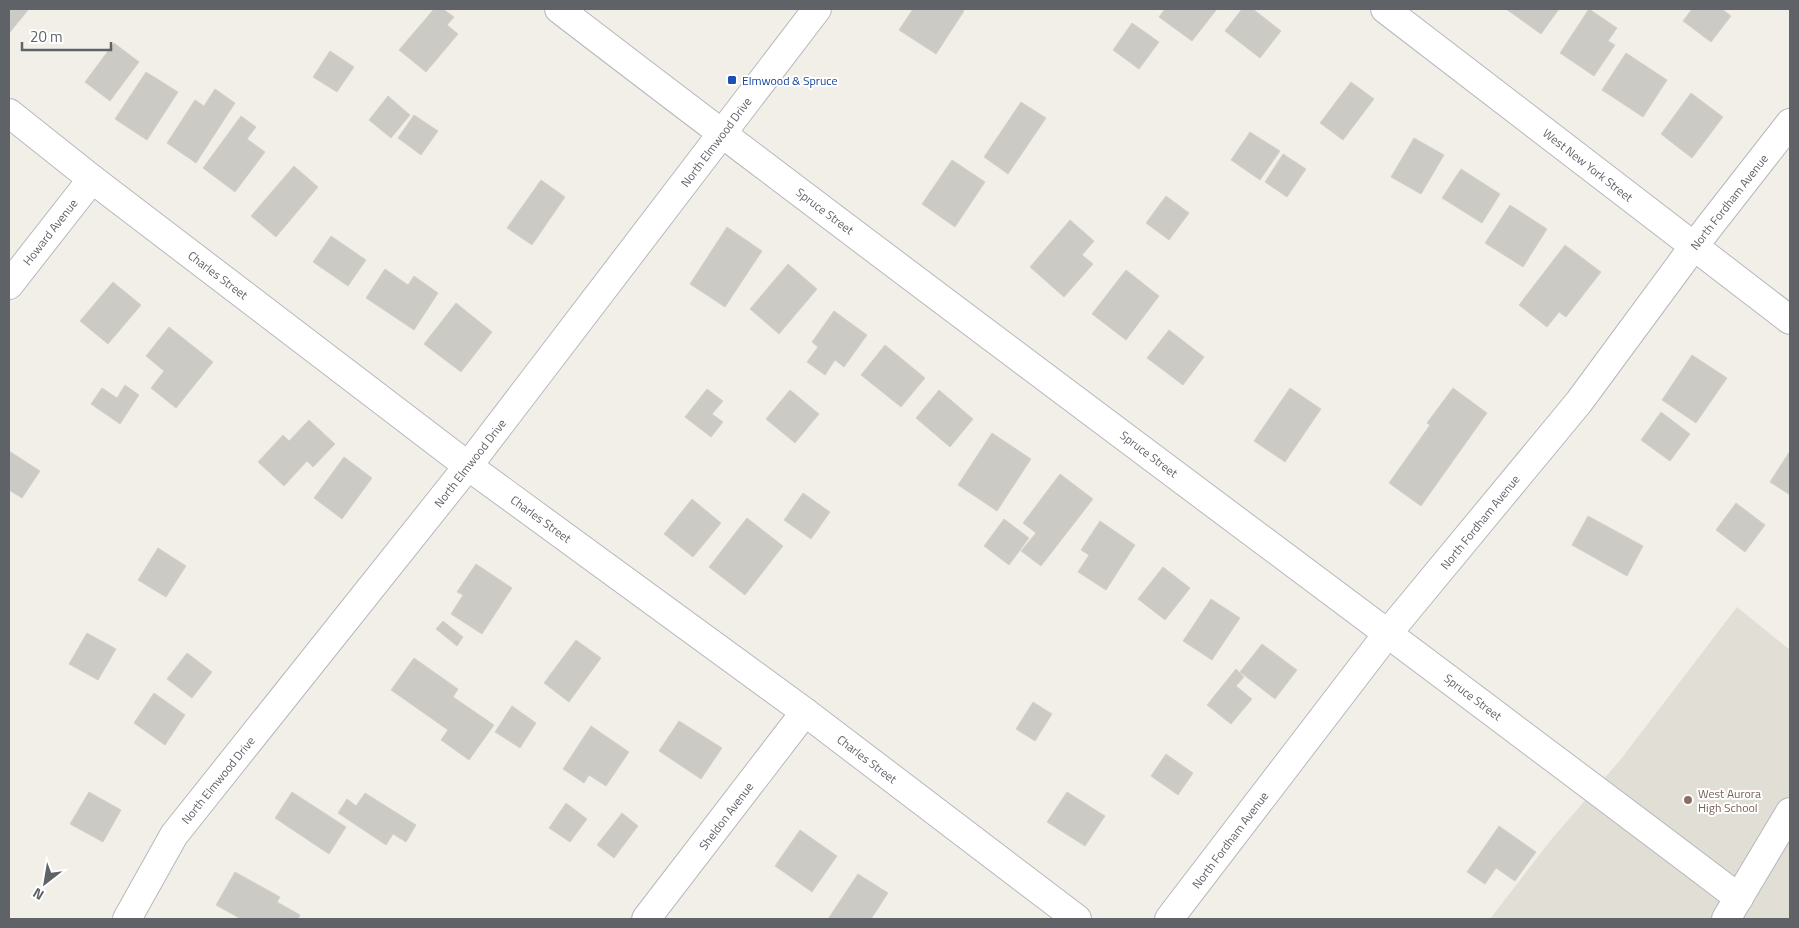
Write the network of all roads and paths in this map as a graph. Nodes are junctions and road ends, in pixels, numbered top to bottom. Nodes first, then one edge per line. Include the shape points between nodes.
1 (559, 9) edge
2 (816, 9) edge
3 (1385, 9) edge
4 (9, 113) edge
5 (1790, 123) edge
6 (722, 134) junction
7 (92, 179) junction
8 (1694, 246) junction
9 (9, 285) edge
10 (1790, 320) edge
11 (468, 466) junction
12 (1388, 633) junction
13 (805, 712) junction
14 (1790, 812) edge
15 (1732, 908) edge
16 (127, 919) edge
17 (646, 919) edge
18 (1077, 919) edge
19 (1169, 919) edge

1 - 6 street, Spruce Street
2 - 6 street, North Elmwood Drive
3 - 8 street, West New York Street
4 - 7 street, Charles Street
5 - 8 street, North Fordham Avenue
6 - 11 street, North Elmwood Drive
6 - 12 street, Spruce Street
7 - 9 street, Howard Avenue
7 - 11 street, Charles Street
8 - 10 street, West New York Street
8 - 12 street, North Fordham Avenue via 1579,402
11 - 13 street, Charles Street
11 - 16 street, North Elmwood Drive via 174,835
12 - 15 street, Spruce Street
12 - 19 street, North Fordham Avenue
13 - 17 street, Sheldon Avenue
13 - 18 street, Charles Street
14 - 15 street

